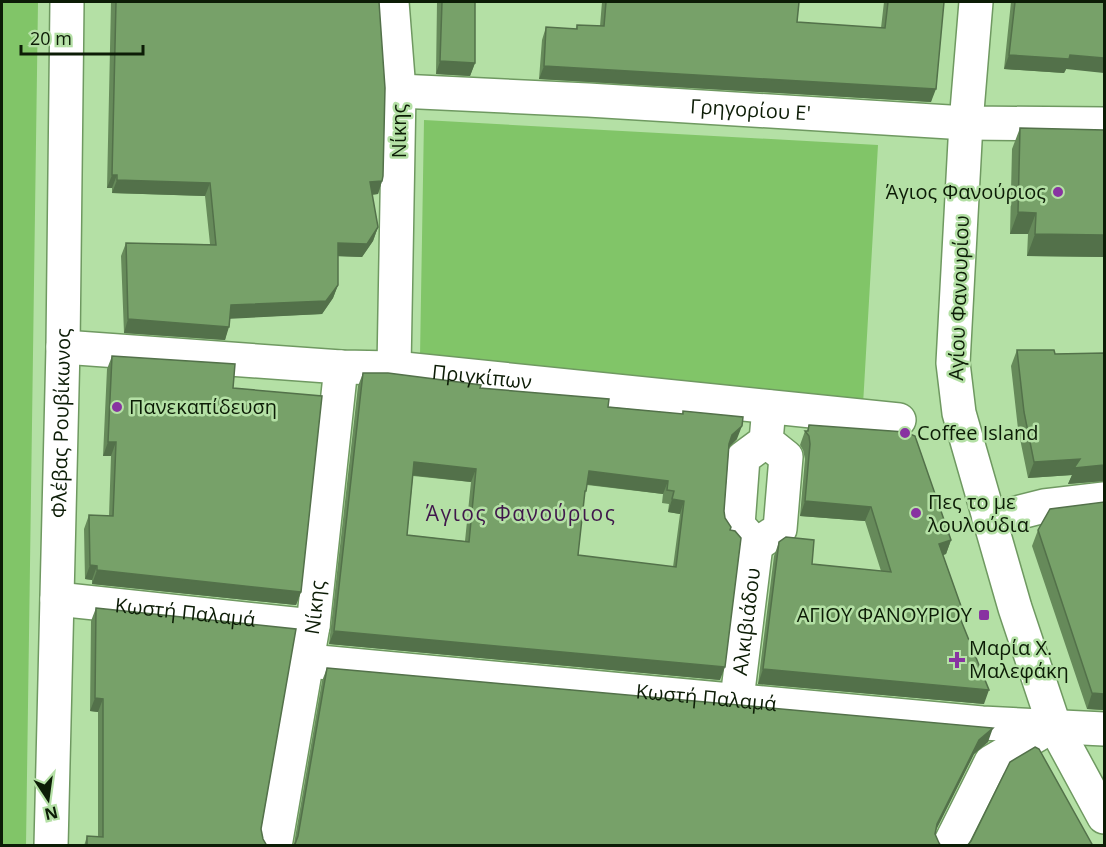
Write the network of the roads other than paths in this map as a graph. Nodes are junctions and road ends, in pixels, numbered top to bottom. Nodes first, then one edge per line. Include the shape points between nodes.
1 (67, 2) edge
2 (392, 2) edge
3 (976, 2) edge
4 (399, 91) junction
5 (966, 123) junction
6 (1104, 124) edge
7 (63, 347) junction
8 (341, 367) junction
9 (394, 368) junction
10 (769, 407) junction
11 (899, 420) dead end
12 (766, 441) junction
13 (1104, 499) edge
14 (989, 519) junction
15 (756, 545) junction
16 (57, 599) junction
17 (313, 626) junction
18 (308, 661) junction
19 (737, 699) junction
20 (1054, 725) junction
21 (1104, 729) edge
22 (1104, 817) edge
23 (51, 846) edge
24 (275, 846) edge
25 (950, 846) edge

1 - 7 street, Φλέβας Ρουβίκωνος
2 - 4 street, Νίκης
3 - 5 street, Αγίου Φανουρίου
4 - 5 street, Γρηγορίου Ε'
4 - 9 street, Νίκης
5 - 6 street, Γρηγορίου Ε'
5 - 14 street, Αγίου Φανουρίου via 953,363 959,413
7 - 8 street, Πριγκίπων
7 - 16 street, Φλέβας Ρουβίκωνος
8 - 9 street, Πριγκίπων
8 - 17 street, Νίκης
9 - 10 street, Πριγκίπων
10 - 11 street, Πριγκίπων
10 - 12 street
12 - 15 street, Αλκιβιάδου via 743,458 738,525
12 - 15 street, Αλκιβιάδου via 786,457 780,529
13 - 14 street via 1044,506
14 - 20 street, Αγίου Φανουρίου
15 - 19 street, Αλκιβιάδου
16 - 17 street, Κωστή Παλαμά
16 - 23 street, Φλέβας Ρουβίκωνος
17 - 18 street, Νίκης
18 - 19 street, Κωστή Παλαμά
18 - 24 street, Νίκης
19 - 20 street, Κωστή Παλαμά via 982,723
20 - 21 street, Κωστή Παλαμά
20 - 22 street, Αγίου Φανουρίου
20 - 25 street via 991,762

